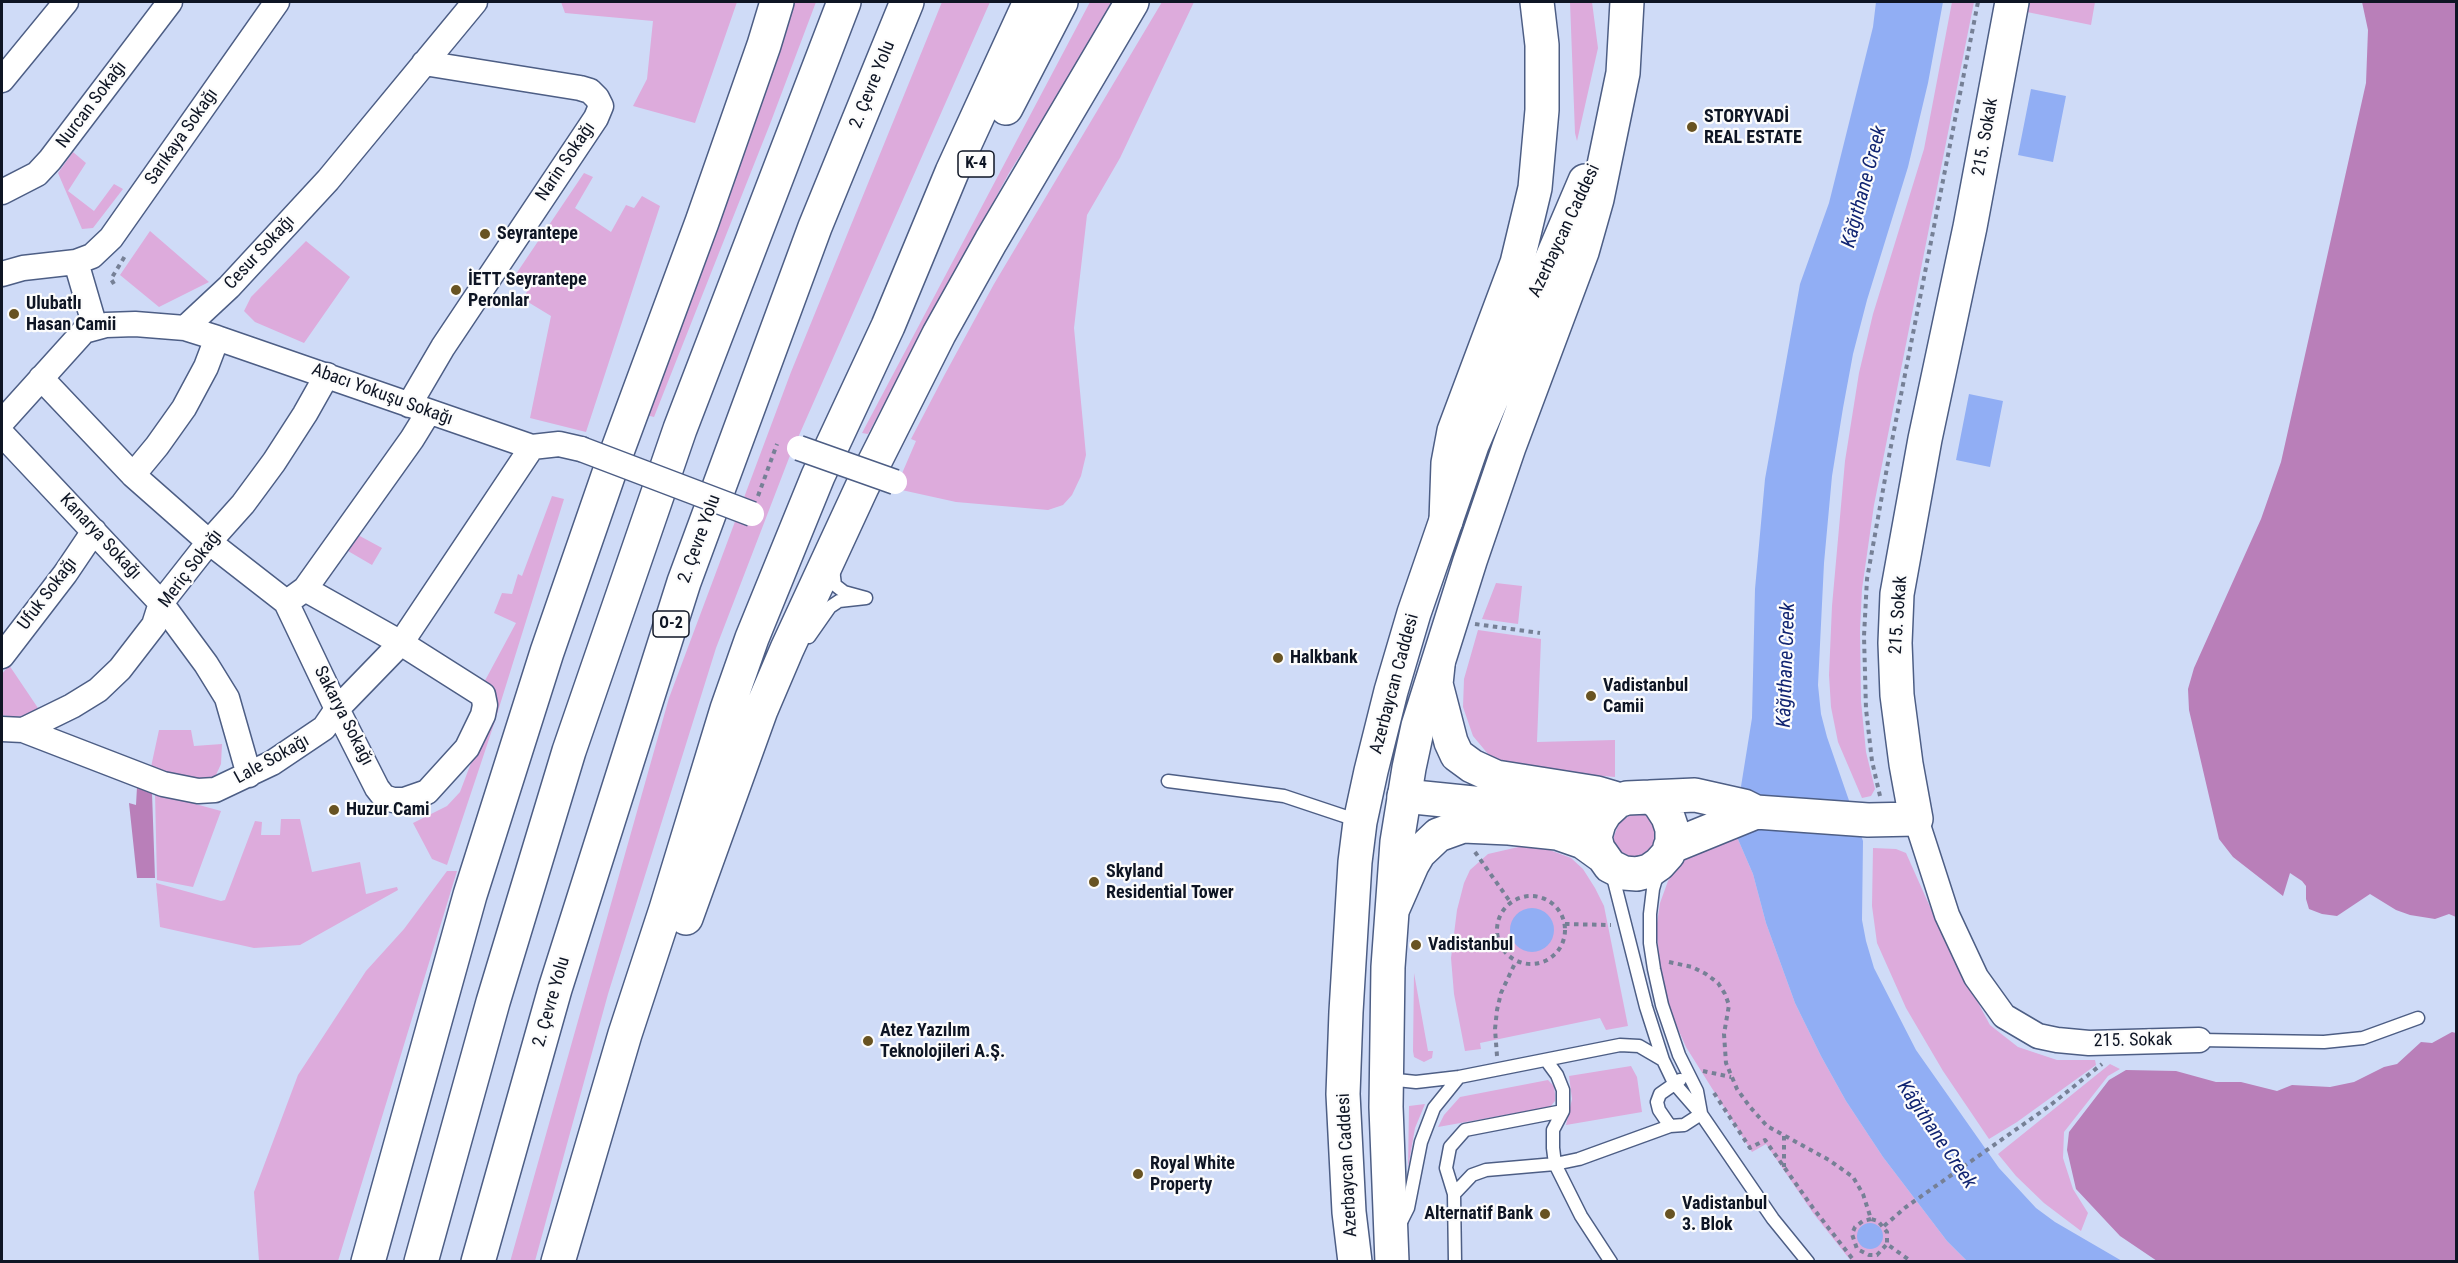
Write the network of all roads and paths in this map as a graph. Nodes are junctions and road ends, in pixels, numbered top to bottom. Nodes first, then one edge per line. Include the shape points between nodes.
1 (66, 2) edge
2 (170, 2) edge
3 (278, 2) edge
4 (777, 2) edge
5 (844, 2) edge
6 (907, 2) edge
7 (1030, 2) edge
8 (1061, 2) edge
9 (1132, 2) edge
10 (1537, 2) edge
11 (1627, 2) edge
12 (1997, 2) edge
13 (2012, 2) edge
14 (467, 4) edge
15 (424, 63) junction
16 (2, 80) edge
17 (1608, 143) junction
18 (2, 192) edge
19 (76, 262) junction
20 (2, 274) edge
21 (888, 326) junction
22 (95, 327) junction
23 (185, 328) junction
24 (217, 338) junction
25 (327, 375) junction
26 (41, 378) junction
27 (418, 409) junction
28 (2, 422) edge
29 (2, 434) edge
30 (531, 447) junction
31 (799, 448) joint
32 (133, 475) junction
33 (896, 482) dead end
34 (752, 514) joint
35 (1446, 521) junction
36 (94, 531) junction
37 (209, 542) junction
38 (834, 547) junction
39 (296, 596) junction
40 (161, 603) junction
41 (1451, 620) junction
42 (1539, 633) dead end
43 (401, 643) junction
44 (2, 657) edge
45 (1438, 665) junction
46 (337, 709) junction
47 (12, 730) edge
48 (249, 775) junction
49 (1168, 781) dead end
50 (733, 784) junction
51 (1404, 796) junction
52 (1650, 797) junction
53 (1618, 801) junction
54 (1756, 812) junction
55 (1894, 820) junction
56 (1360, 822) junction
57 (1473, 848) dead end
58 (1666, 855) junction
59 (1606, 860) junction
60 (1510, 903) junction
61 (1390, 916) junction
62 (1565, 924) junction
63 (1626, 926) junction
64 (1660, 960) dead end
65 (1516, 962) junction
66 (2418, 1018) dead end
67 (2199, 1040) joint
68 (2110, 1042) junction
69 (1546, 1060) junction
70 (1663, 1060) junction
71 (1499, 1070) junction
72 (1688, 1075) junction
73 (1458, 1077) junction
74 (1731, 1077) junction
75 (1386, 1079) junction
76 (1706, 1081) dead end
77 (1674, 1083) junction
78 (1712, 1091) dead end
79 (1563, 1112) junction
80 (1701, 1114) junction
81 (1670, 1126) junction
82 (1784, 1135) junction
83 (1555, 1164) junction
84 (1784, 1168) junction
85 (582, 1184) junction
86 (1454, 1194) junction
87 (1871, 1219) junction
88 (1884, 1226) junction
89 (1887, 1244) junction
90 (1857, 1249) junction
91 (1392, 1251) edge
92 (1850, 1256) junction
93 (559, 1260) edge
94 (368, 1262) edge
95 (422, 1262) edge
96 (478, 1262) edge
97 (1355, 1262) edge
98 (1455, 1262) edge
99 (1611, 1262) edge
100 (1808, 1262) edge
101 (1855, 1262) edge
102 (1912, 1262) edge

1 - 16 street
2 - 18 street, Nurcan Sokağı via 50,160 37,174
3 - 19 street, Sarıkaya Sokağı via 111,238 92,256
4 - 94 main road via 547,652 470,896
5 - 95 main road via 680,429 584,706 528,881
6 - 96 main road, 2. Çevre Yolu / O-2 via 815,227 684,582 558,979
7 - 21 main road via 952,172
8 - 21 main road, K-4
9 - 38 main road via 939,334
10 - 35 main road via 1542,45 1542,110 1535,188 1516,263 1454,431 1448,463
11 - 17 main road via 1623,73
12 - 55 main road, 215. Sokak via 1882,593 1882,694
13 - 55 main road, 215. Sokak via 1898,594 1897,695 1905,764
14 - 15 street, Cesur Sokağı
15 - 23 street, Cesur Sokağı via 328,180 230,287
15 - 27 street, Narin Sokağı via 580,88 590,92 601,106 443,347
17 - 35 main road, Azerbaycan Caddesi via 1582,186 1498,378
17 - 41 main road, Azerbaycan Caddesi via 1582,252 1509,447
19 - 20 street
19 - 22 street
21 - 85 main road via 809,497 727,709
22 - 23 street via 135,324
22 - 26 street via 84,331
23 - 24 street, Abacı Yokuşu Sokağı
24 - 25 street, Abacı Yokuşu Sokağı
24 - 32 street via 184,408
25 - 27 street, Abacı Yokuşu Sokağı
25 - 37 street, Meriç Sokağı via 274,462
26 - 28 street
26 - 32 street, Sakarya Sokağı
27 - 30 street, Abacı Yokuşu Sokağı
27 - 39 street via 412,439
29 - 36 street, Kanarya Sokağı
30 - 34 street, Abacı Yokuşu Sokağı, bridge via 559,444 581,449
30 - 43 street, Lale Sokağı
31 - 33 street, bridge
31 - 34 path via 779,440
32 - 37 street, Sakarya Sokağı
35 - 56 main road, Azerbaycan Caddesi via 1394,681
36 - 40 street, Kanarya Sokağı
36 - 44 street, Ufuk Sokağı
37 - 39 street, Sakarya Sokağı
37 - 40 street, Meriç Sokağı
38 - 50 main road via 782,659
38 - 50 lane via 835,585 866,598 839,602 817,624
39 - 43 street, Sakarya Sokağı
39 - 46 street, Sakarya Sokağı
40 - 47 street, Meriç Sokağı via 154,625 98,690 72,706
40 - 48 street, Kanarya Sokağı via 227,698
41 - 42 path
41 - 45 main road, Azerbaycan Caddesi
43 - 46 street, Lale Sokağı
43 - 46 street, Sakarya Sokağı via 483,695 483,715 467,747 448,771 427,792 404,800 384,797
45 - 51 main road, Azerbaycan Caddesi via 1418,726
45 - 53 main road via 1436,684 1457,755 1496,777 1597,793
46 - 48 street, Lale Sokağı via 324,728 308,741
47 - 48 street, Lale Sokağı via 163,784 198,791 214,790
49 - 56 lane via 1284,796
50 - 85 main road via 638,1065 609,1135
51 - 53 main road via 1572,813
51 - 56 main road via 1384,798 1371,805
51 - 61 main road, Azerbaycan Caddesi
52 - 53 main road
52 - 54 main road via 1695,795
52 - 58 main road via 1659,803 1672,829
53 - 59 main road via 1605,813 1595,837
54 - 55 main road
54 - 58 main road
55 - 68 street, 215. Sokak via 1976,977 2004,1016 2038,1036
56 - 97 main road, Azerbaycan Caddesi via 1349,931 1343,1094
57 - 60 path
58 - 59 main road via 1649,871 1637,874 1624,873
58 - 72 lane via 1653,889 1650,943 1662,1005
59 - 61 main road via 1583,842 1557,833 1463,826 1438,836 1419,853
59 - 63 lane
60 - 62 path via 1539,897 1556,907
60 - 65 path via 1497,928 1501,948
61 - 75 main road, Azerbaycan Caddesi
62 - 63 path
62 - 65 path via 1562,946 1556,955 1537,964
63 - 70 lane
64 - 74 path via 1706,974 1725,994 1729,1005 1724,1051
65 - 71 path via 1497,1010 1495,1045
66 - 67 lane via 2362,1038 2334,1041
67 - 68 street, 215. Sokak
68 - 88 path via 2103,1063
69 - 70 lane via 1620,1045 1639,1046
69 - 71 lane
69 - 79 lane via 1563,1090
70 - 77 lane
71 - 73 lane
72 - 77 lane
72 - 80 lane
73 - 75 lane via 1416,1082
73 - 91 lane via 1434,1108 1421,1142 1408,1208
74 - 76 path via 1700,1072
74 - 82 path via 1761,1120
75 - 91 main road, Azerbaycan Caddesi
77 - 80 lane
77 - 81 lane via 1660,1094 1657,1102
78 - 84 path via 1750,1148 1765,1140
79 - 83 lane via 1553,1130
79 - 86 lane via 1465,1130 1450,1146 1446,1168
80 - 81 lane via 1684,1125
80 - 100 lane via 1773,1219
81 - 83 lane
82 - 84 path
82 - 87 path via 1853,1178
83 - 86 lane via 1486,1170 1472,1175
83 - 99 lane via 1581,1216
84 - 92 path
85 - 93 main road
86 - 98 lane
87 - 88 path
87 - 90 path via 1855,1227 1852,1234
88 - 89 path
89 - 90 path via 1877,1255
89 - 102 path
90 - 92 path
92 - 101 path

